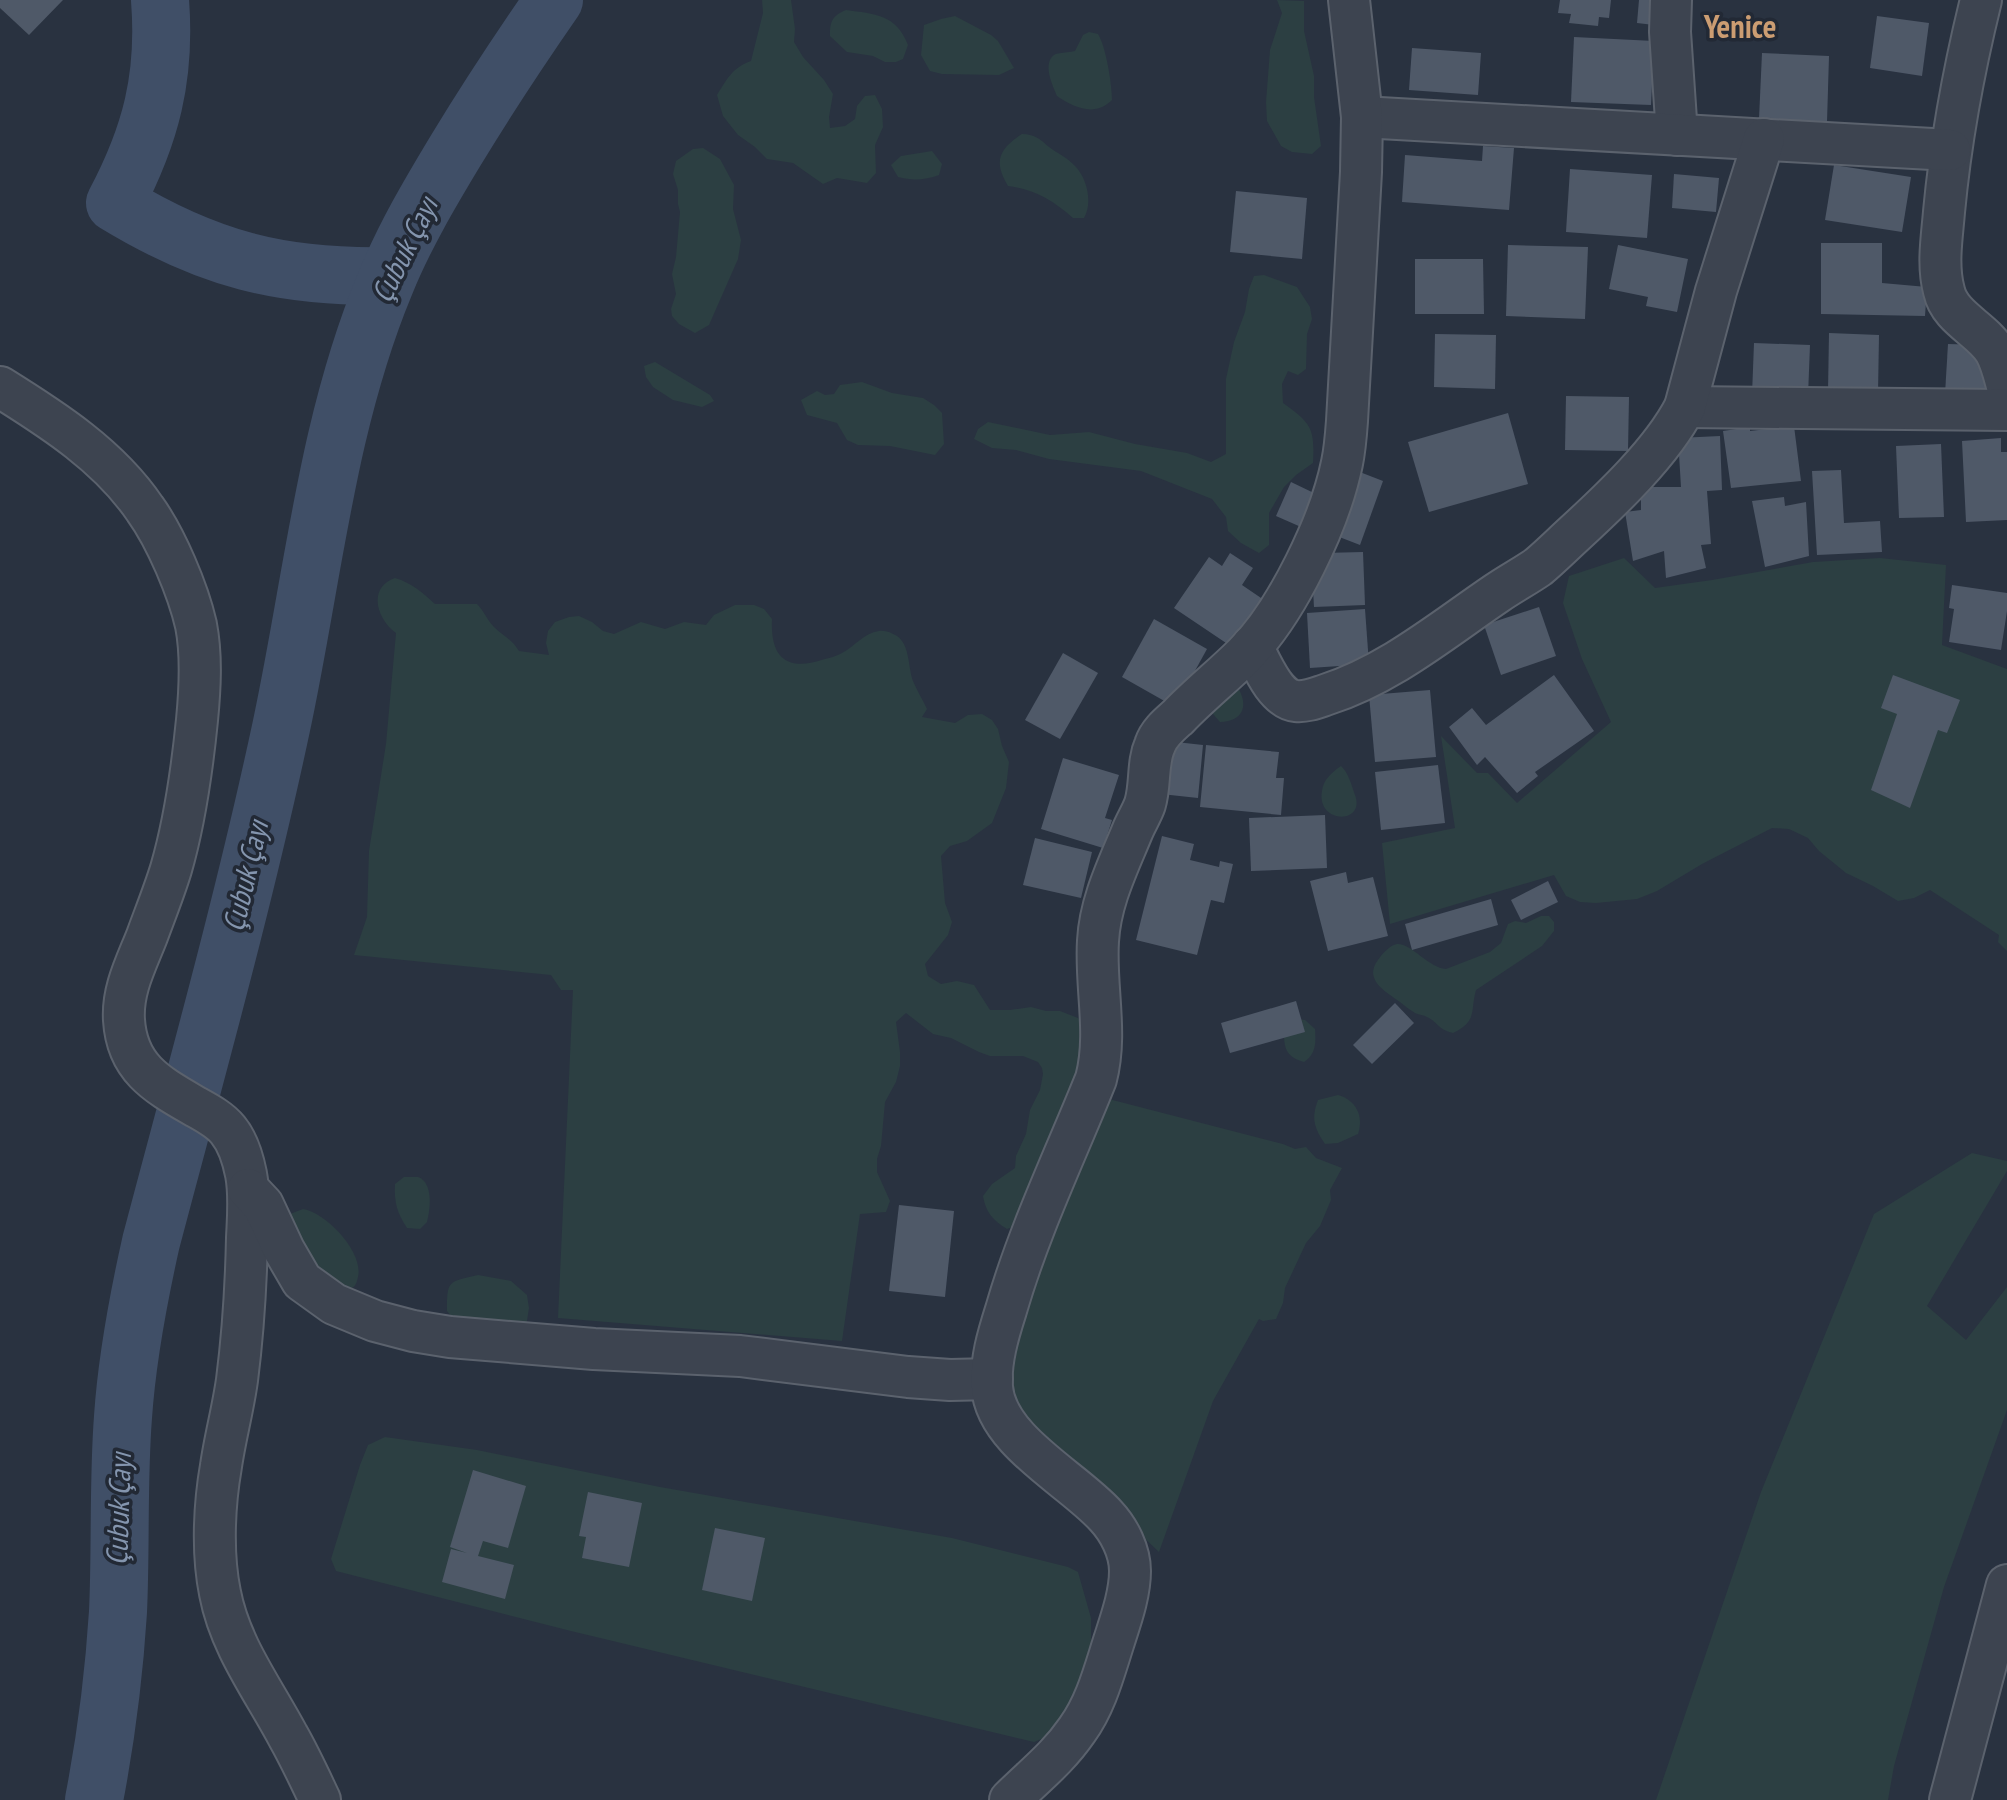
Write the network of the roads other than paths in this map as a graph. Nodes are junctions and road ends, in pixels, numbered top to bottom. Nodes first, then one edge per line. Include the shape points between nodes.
1 (1349, 0) edge
2 (1671, 0) edge
3 (1981, 0) edge
4 (1362, 117) junction
5 (1677, 135) junction
6 (1764, 139) junction
7 (1950, 150) junction
8 (2007, 386) edge
9 (0, 387) edge
10 (1685, 407) junction
11 (2007, 410) edge
12 (1252, 646) junction
13 (248, 1189) junction
14 (992, 1379) junction
15 (2007, 1585) edge
16 (320, 1800) edge
17 (1010, 1800) edge
18 (1950, 1800) edge

1 - 4 street
2 - 5 street
3 - 7 street
4 - 5 street
4 - 12 street via 1343,462 1310,552 1287,598
5 - 6 street
6 - 7 street
6 - 10 street
7 - 8 street via 1941,252 1944,294 1994,351
9 - 13 street via 80,441 145,509 165,544 196,625 199,696 186,805 163,894 124,1000 126,1036 140,1067 154,1081 227,1129 246,1171
10 - 11 street
10 - 12 street via 1659,446 1603,508 1538,566 1425,646 1350,687 1294,701 1281,695
12 - 14 street via 1159,735 1154,746 1144,805 1101,916 1099,1070 1028,1240 999,1334
13 - 14 street via 263,1205 302,1281 334,1304 413,1331 580,1348 740,1356 908,1377
13 - 16 street via 237,1381 215,1513 217,1576 235,1641
14 - 17 street via 996,1408 1007,1425 1106,1516 1126,1549 1130,1569 1118,1628 1090,1710 1054,1760
15 - 18 street

